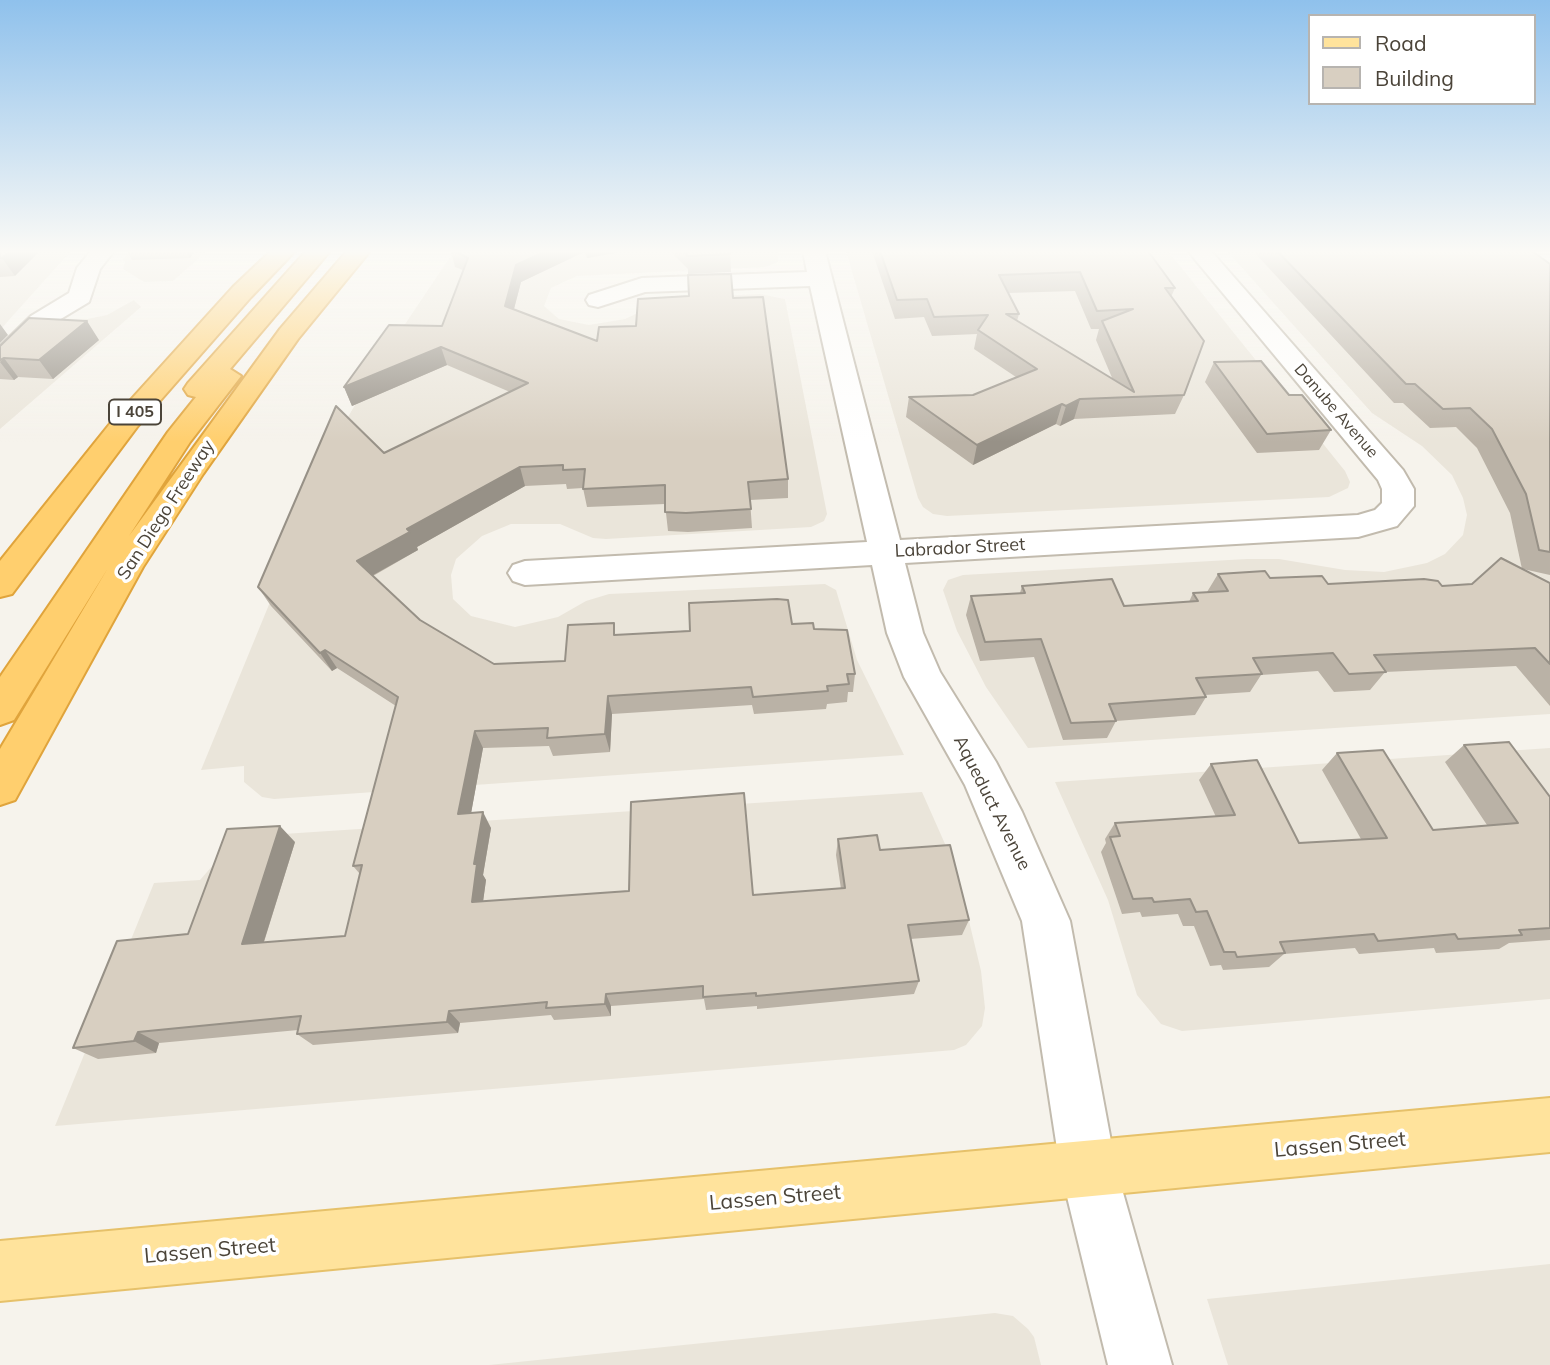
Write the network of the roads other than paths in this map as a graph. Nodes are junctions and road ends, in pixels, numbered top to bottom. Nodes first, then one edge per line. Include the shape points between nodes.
1 (51, 315) edge
2 (222, 315) edge
3 (263, 315) edge
4 (277, 315) edge
5 (305, 315) edge
6 (830, 315) edge
7 (1253, 315) edge
8 (0, 361) edge
9 (1392, 513) joint
10 (885, 552) junction
11 (525, 573) dead end
12 (0, 585) edge
13 (0, 663) edge
14 (0, 709) edge
15 (0, 788) edge
16 (1550, 1125) edge
17 (1088, 1168) junction
18 (0, 1270) edge
19 (1140, 1365) edge

1 - 8 street
2 - 12 highway, I 405 via 127,421
3 - 13 highway via 178,412
4 - 14 highway via 178,438
5 - 15 highway, San Diego Freeway via 190,470 128,563
6 - 10 street, Aqueduct Avenue
7 - 9 street, Danube Avenue via 1392,477 1399,498
9 - 10 street, Labrador Street via 1358,526
10 - 11 street, Labrador Street
10 - 17 street, Aqueduct Avenue via 905,633 923,677 997,805 1045,921
16 - 17 main road, Lassen Street
17 - 18 main road, Lassen Street
17 - 19 street, Aqueduct Avenue

